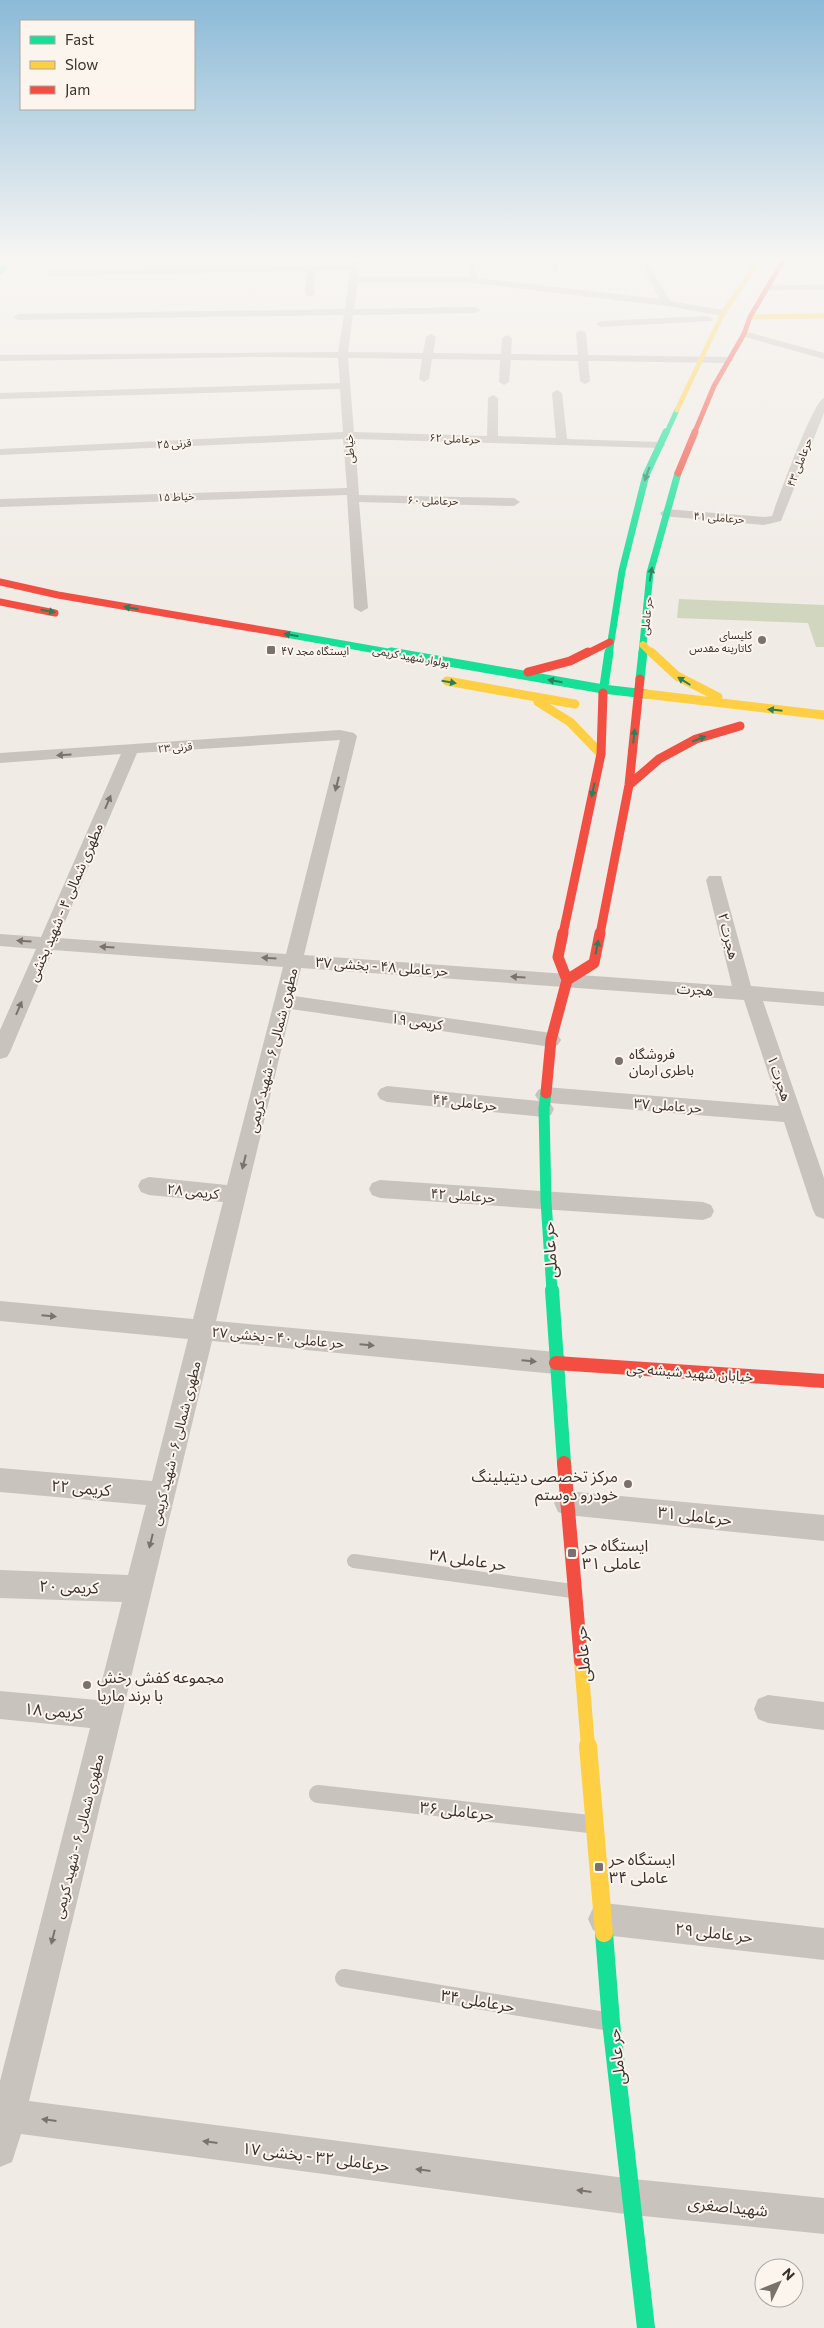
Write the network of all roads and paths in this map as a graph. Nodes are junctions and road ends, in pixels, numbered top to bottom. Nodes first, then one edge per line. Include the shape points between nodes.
1 (344, 370) edge
2 (426, 370) edge
3 (505, 370) edge
4 (584, 370) edge
5 (695, 370) edge
6 (723, 370) edge
7 (424, 379) dead end
8 (585, 381) dead end
9 (504, 382) dead end
10 (345, 386) junction
11 (557, 392) dead end
12 (0, 396) edge
13 (493, 398) dead end
14 (824, 401) edge
15 (348, 435) junction
16 (492, 439) junction
17 (562, 441) junction
18 (660, 445) junction
19 (0, 452) edge
20 (352, 495) junction
21 (514, 502) dead end
22 (0, 503) edge
23 (666, 513) junction
24 (772, 520) joint
25 (0, 582) edge
26 (0, 602) edge
27 (361, 608) dead end
28 (64, 614) dead end
29 (610, 642) junction
30 (643, 645) junction
31 (517, 674) junction
32 (433, 679) dead end
33 (603, 689) junction
34 (639, 695) junction
35 (528, 696) junction
36 (745, 707) junction
37 (599, 708) junction
38 (632, 712) junction
39 (652, 715) dead end
40 (824, 715) edge
41 (713, 722) dead end
42 (349, 736) joint
43 (130, 751) junction
44 (600, 754) junction
45 (0, 758) edge
46 (629, 784) junction
47 (715, 880) dead end
48 (0, 940) edge
49 (47, 943) junction
50 (294, 960) junction
51 (567, 980) junction
52 (747, 993) junction
53 (824, 999) edge
54 (284, 1001) junction
55 (551, 1040) junction
56 (0, 1052) edge
57 (387, 1094) dead end
58 (544, 1102) junction
59 (792, 1115) junction
60 (149, 1186) dead end
61 (380, 1189) dead end
62 (236, 1195) junction
63 (546, 1201) junction
64 (703, 1210) dead end
65 (824, 1210) edge
66 (0, 1311) edge
67 (202, 1330) junction
68 (556, 1363) junction
69 (824, 1382) edge
70 (0, 1480) edge
71 (162, 1494) junction
72 (567, 1503) junction
73 (824, 1528) edge
74 (354, 1560) dead end
75 (0, 1584) edge
76 (139, 1589) junction
77 (576, 1591) junction
78 (0, 1705) edge
79 (768, 1709) dead end
80 (108, 1715) junction
81 (824, 1716) edge
82 (318, 1794) dead end
83 (596, 1825) junction
84 (604, 1919) junction
85 (824, 1944) edge
86 (344, 1978) dead end
87 (611, 2022) junction
88 (4, 2115) edge
89 (0, 2150) edge
90 (633, 2197) junction
91 (824, 2216) edge
92 (646, 2328) edge

1 - 10 street, خیاطی
2 - 7 street
3 - 9 street
4 - 8 street
5 - 18 main road
6 - 23 main road, حر عاملی via 676,477
10 - 12 street
10 - 15 street, خیاطی
11 - 17 street
13 - 16 street
14 - 24 street, حرعاملی ۴۳ via 814,433 777,518
15 - 16 street, حرعاملی ۶۲
15 - 19 street, قرنی ۲۵
15 - 20 street, خیاطی
16 - 17 street, حرعاملی ۶۲
17 - 18 street, حرعاملی ۶۲
18 -> 29 main road via 646,475 622,571
20 - 21 street, حرعاملی ۶۰
20 - 22 street, خیاط ۱۵
20 - 27 street, خیاطی
23 - 24 street, حرعاملی ۴۱
30 -> 23 main road, حر عاملی via 650,573
31 -> 25 main road, بولوار شهید کریمی via 68,597
26 -> 28 main road
29 - 31 main road via 586,656 550,668
29 - 33 main road
30 - 34 main road, حر عاملی
36 -> 30 main road via 700,691 666,669
33 -> 31 main road, بولوار شهید کریمی
32 -> 35 main road, بولوار شهید کریمی
33 - 34 main road, بولوار شهید کریمی
33 - 37 main road
34 - 36 main road, بولوار شهید کریمی
34 - 38 main road, حر عاملی
35 - 37 main road, بولوار شهید کریمی
35 - 44 main road via 570,722
40 -> 36 main road, بولوار شهید کریمی
37 - 44 main road
38 - 39 main road
46 -> 38 main road, حر عاملی
46 -> 41 main road via 658,759 696,739 745,726
42 - 43 street, قرنی ۲۳ via 340,734
42 -> 50 street, مطهری شمالی ۶ - شهید کریمی
43 -> 45 street, قرنی ۲۳
49 -> 43 street, مطهری شمالی ۴ - شهید بخشی
44 -> 51 main road via 558,957
51 -> 46 main road, حر عاملی via 594,963
47 - 52 street, هجرت ۲
49 -> 48 street, حر عاملی ۴۸ - بخشی ۳۷
50 -> 49 street, حر عاملی ۴۸ - بخشی ۳۷
56 -> 49 street, مطهری شمالی ۴ - شهید بخشی
51 -> 50 street, حر عاملی ۴۸ - بخشی ۳۷
50 - 54 street, مطهری شمالی ۶ - شهید کریمی
51 - 52 street, هجرت
51 - 55 main road, حر عاملی
52 - 53 street, هجرت
52 - 59 street, هجرت ۱
54 - 55 street, کریمی ۱۹
54 -> 62 street, مطهری شمالی ۶ - شهید کریمی
55 - 58 main road, حر عاملی
57 - 58 street, حرعاملی ۴۴
58 - 59 street, حر عاملی ۳۷
58 - 63 main road, حر عاملی
59 - 65 street, هجرت ۱
60 - 62 street, کریمی ۲۸
61 - 63 street, حرعاملی ۴۲
62 - 67 street, مطهری شمالی ۶ - شهید کریمی
63 - 64 street, حرعاملی ۴۲
63 - 68 main road, حر عاملی
66 -> 67 street, حر عاملی ۴۰ - بخشی ۲۷
67 -> 68 street, حر عاملی ۴۰ - بخشی ۲۷
67 - 71 street, مطهری شمالی ۶ - شهید کریمی
68 - 69 main road, خیابان شهید شیشه چی
68 - 72 main road, حر عاملی
70 - 71 street, کریمی ۲۲
71 -> 76 street, مطهری شمالی ۶ - شهید کریمی
72 - 73 street, حرعاملی ۳۱
72 - 77 main road, حر عاملی
74 - 77 lane, حر عاملی ۳۸
75 - 76 street, کریمی ۲۰
76 - 80 street, مطهری شمالی ۶ - شهید کریمی
77 - 83 main road, حر عاملی
78 - 80 street, کریمی ۱۸
79 - 81 street
80 -> 88 street, مطهری شمالی ۶ - شهید کریمی
82 - 83 lane, حرعاملی ۳۶
83 - 84 main road, حر عاملی
84 - 85 street, حر عاملی ۲۹
84 - 87 main road, حر عاملی
86 - 87 lane, حرعاملی ۳۴
87 - 90 main road, حر عاملی
88 - 89 street, مطهری شمالی ۶ - شهید کریمی
90 -> 88 street, حرعاملی ۳۲ - بخشی ۱۷
90 - 91 street, شهیداصغری
90 - 92 main road, حر عاملی

